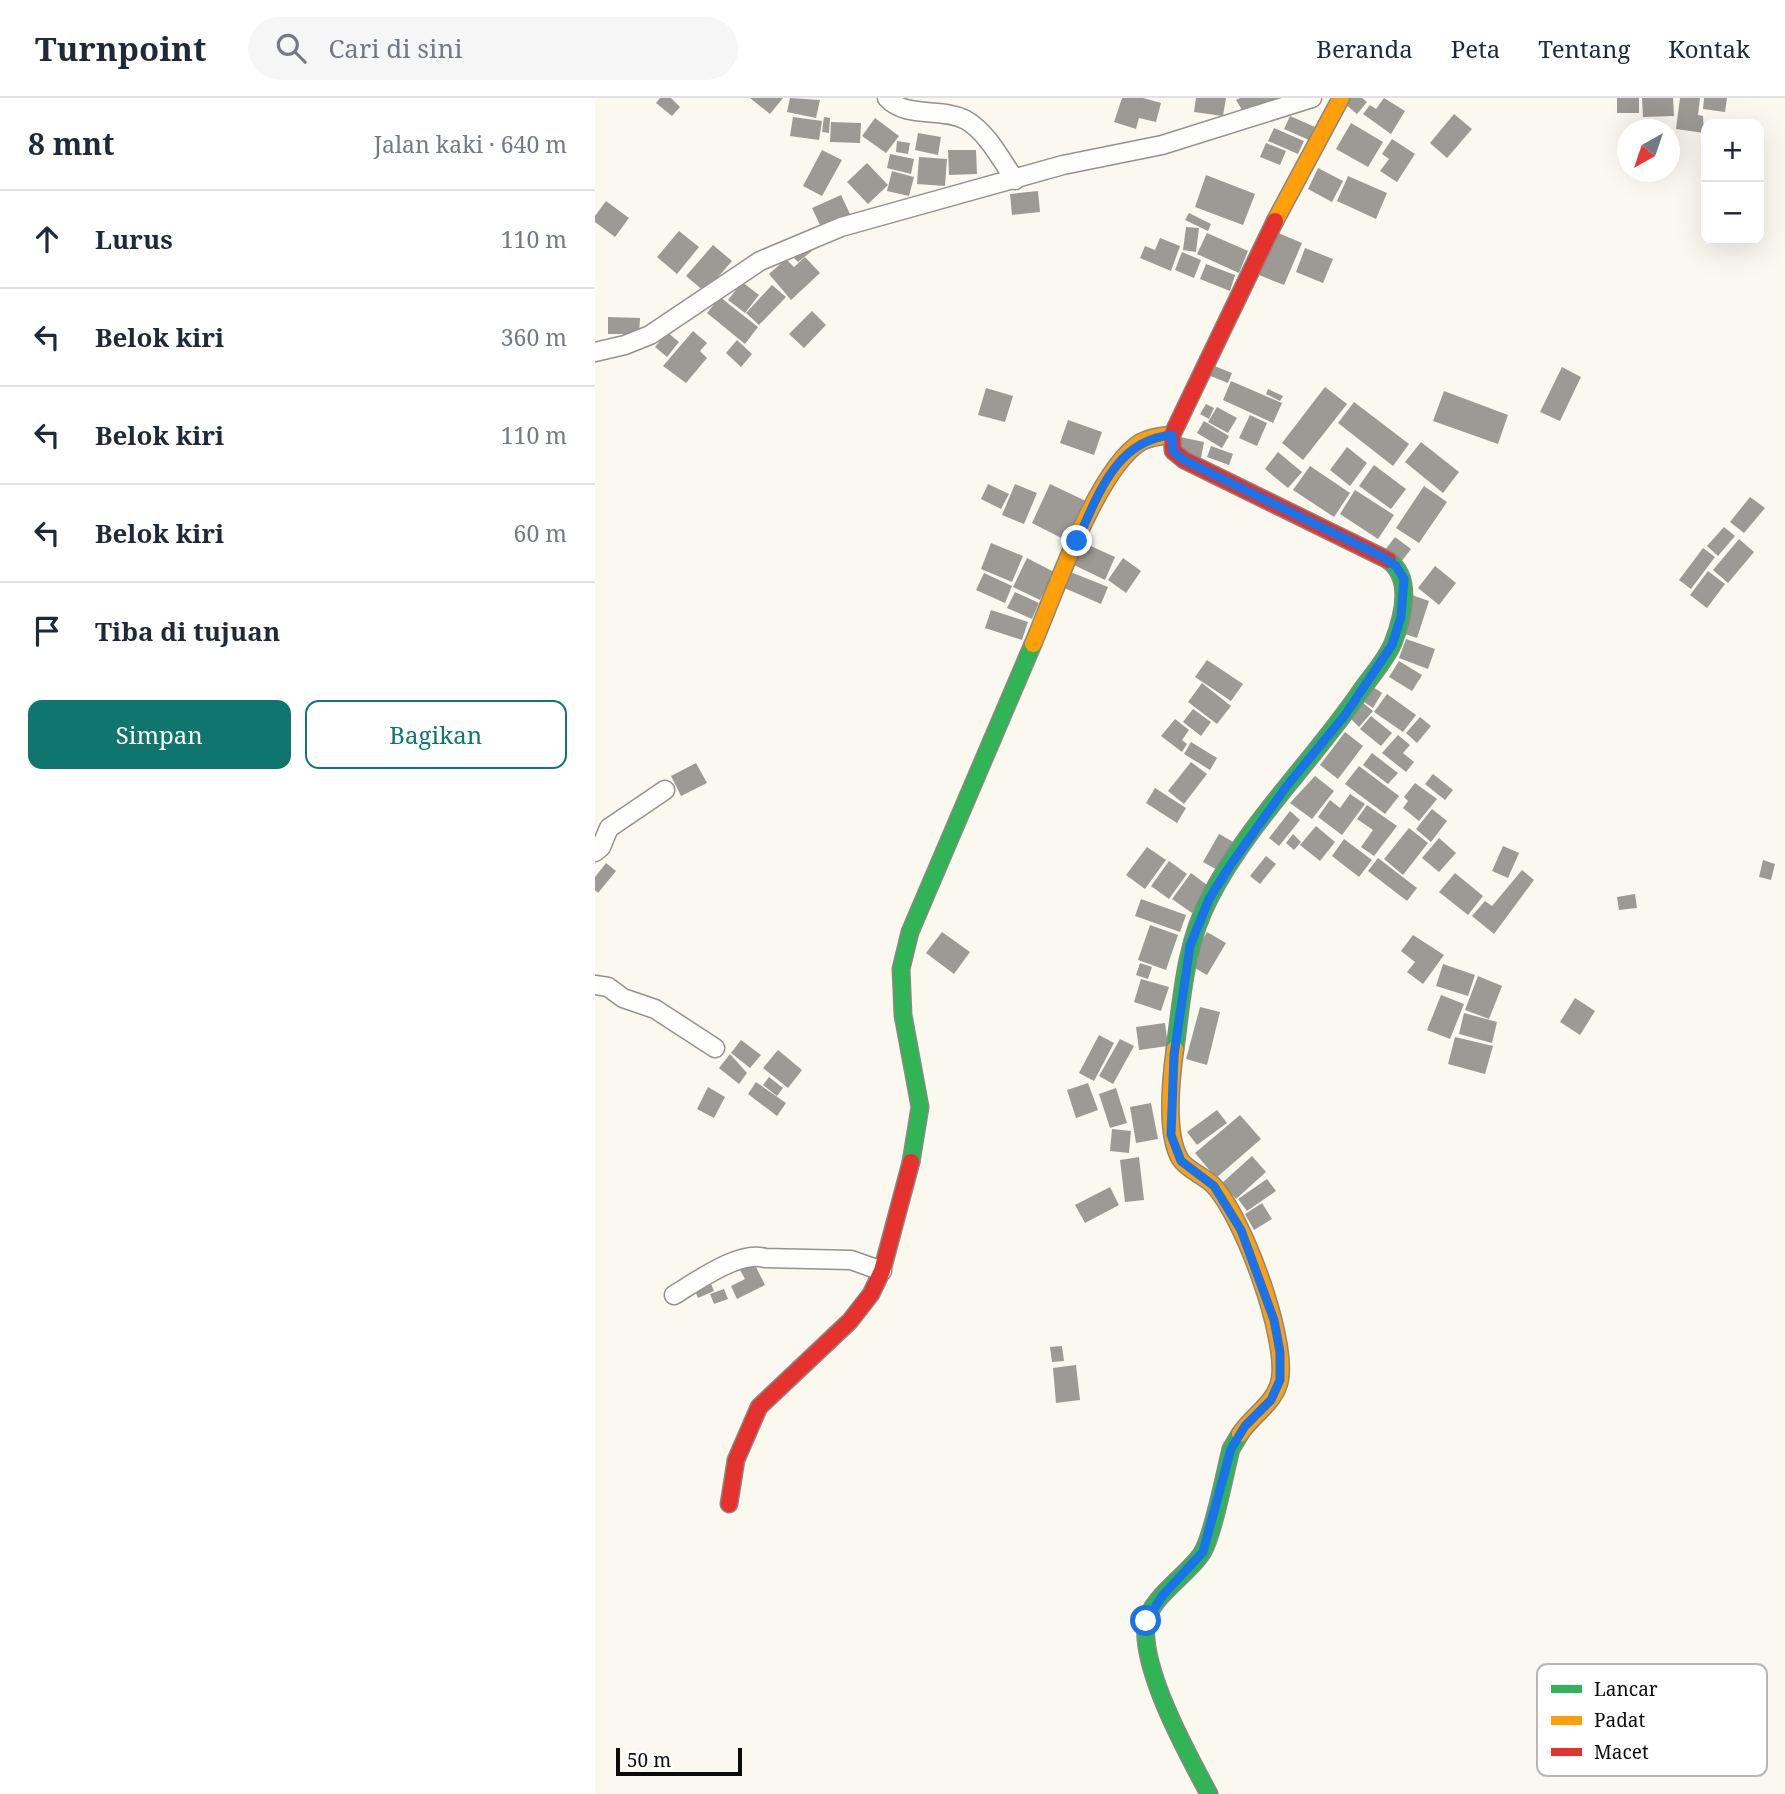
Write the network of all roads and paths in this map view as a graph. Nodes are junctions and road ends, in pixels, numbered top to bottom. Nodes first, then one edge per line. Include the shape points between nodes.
1 (887, 98) edge
2 (1312, 98) edge
3 (1341, 98) edge
4 (1015, 180) junction
5 (595, 352) edge
6 (1172, 435) junction
7 (665, 790) dead end
8 (595, 852) edge
9 (595, 985) edge
10 (715, 1048) dead end
11 (882, 1271) junction
12 (674, 1295) dead end
13 (729, 1504) dead end
14 (1209, 1794) edge

1 - 4 street via 903,108 967,121
2 - 4 street via 1162,145
3 - 6 street via 1256,258
4 - 5 street via 841,227 760,261 650,335
6 - 11 street via 1139,443 1109,475 909,932 901,969 903,1015 920,1107 917,1142
6 - 14 street via 1173,451 1184,460 1383,557 1404,579 1405,594 1392,645 1209,899 1190,946 1184,982 1174,1055 1171,1135 1181,1161 1214,1186 1241,1230 1274,1320 1280,1352 1280,1380 1271,1400 1245,1426 1231,1449 1203,1552 1146,1621 1152,1658 1170,1713
7 - 8 street via 609,828
9 - 10 street via 608,986 623,998 655,1009
11 - 12 street via 851,1260 754,1254
11 - 13 street via 850,1321 759,1407 736,1460

